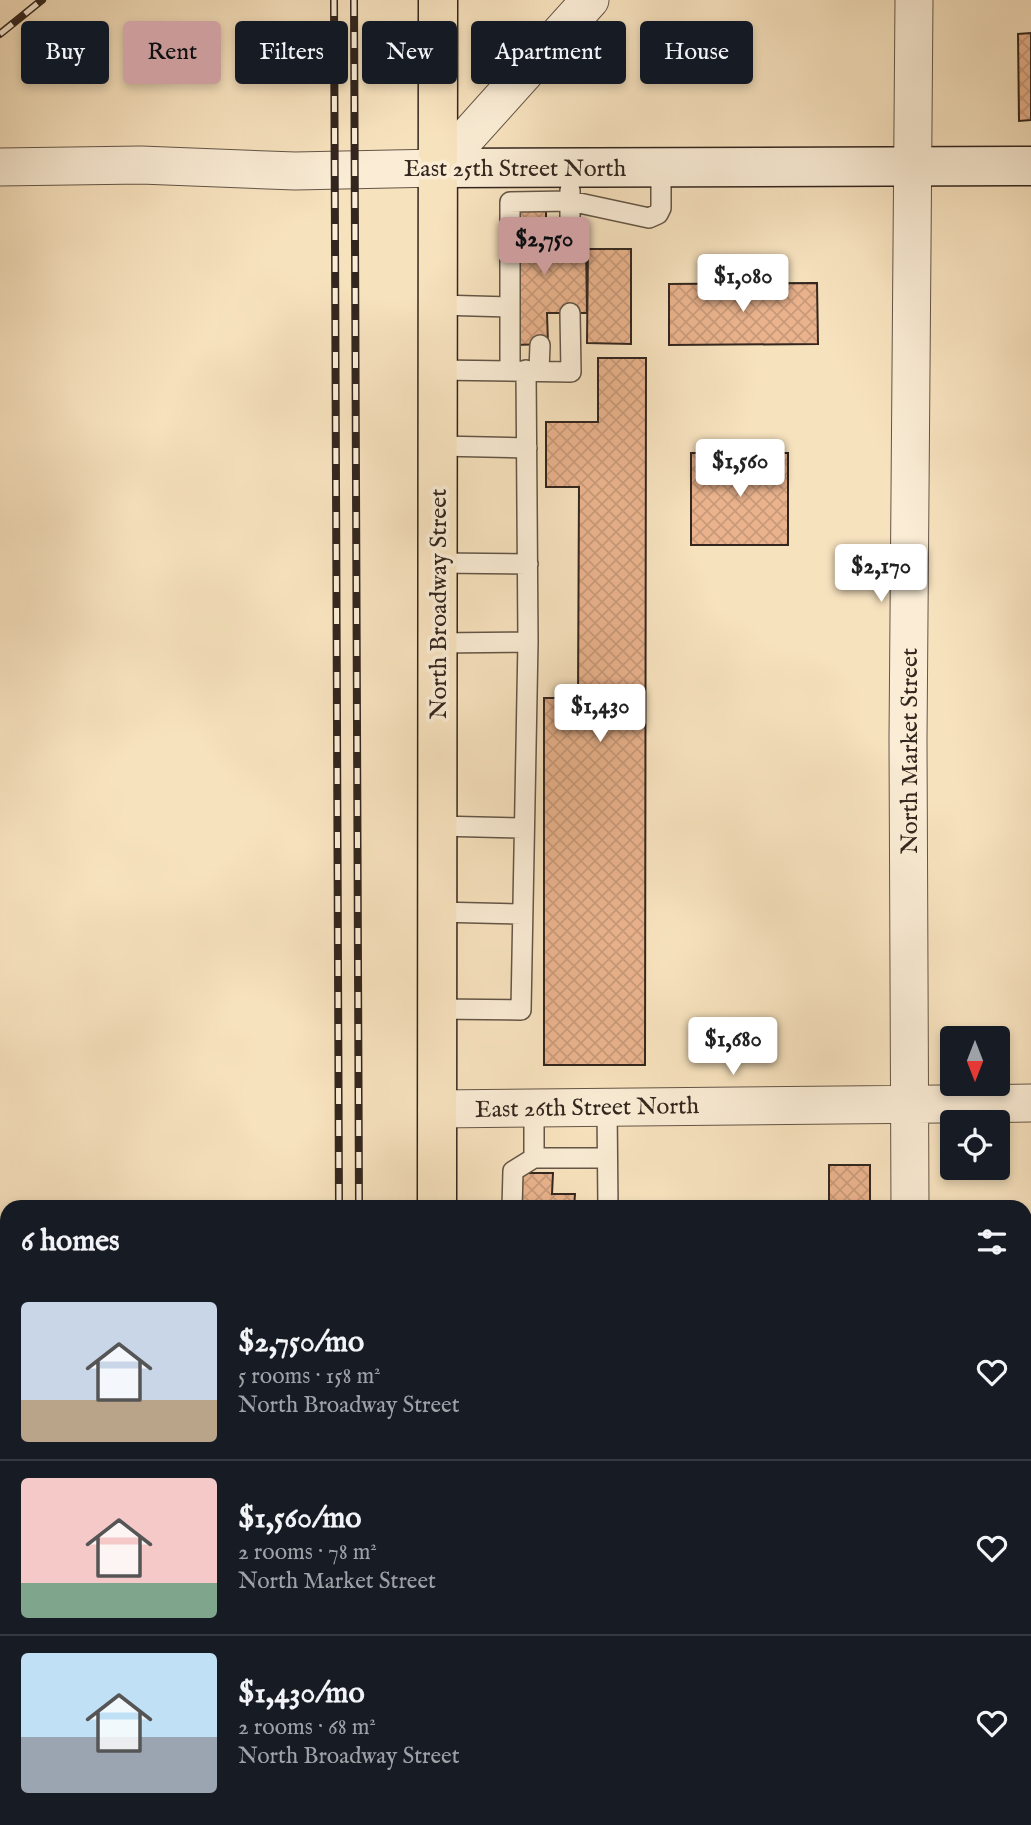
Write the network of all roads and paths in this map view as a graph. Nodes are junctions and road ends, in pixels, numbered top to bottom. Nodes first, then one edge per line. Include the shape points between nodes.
1 (438, 0) edge
2 (590, 0) edge
3 (914, 0) edge
4 (914, 166) junction
5 (1031, 166) edge
6 (0, 167) edge
7 (439, 168) junction
8 (570, 185) junction
9 (570, 241) dead end
10 (438, 305) junction
11 (510, 307) junction
12 (570, 313) dead end
13 (540, 345) dead end
14 (438, 370) junction
15 (525, 370) junction
16 (438, 446) junction
17 (527, 448) junction
18 (438, 563) junction
19 (528, 564) junction
20 (528, 642) junction
21 (438, 643) junction
22 (437, 826) junction
23 (524, 828) junction
24 (437, 912) junction
25 (522, 914) junction
26 (437, 1009) junction
27 (1031, 1103) edge
28 (909, 1104) junction
29 (607, 1107) junction
30 (534, 1108) junction
31 (437, 1109) junction
32 (534, 1158) junction
33 (607, 1158) junction
34 (437, 1200) edge
35 (512, 1200) edge
36 (608, 1200) edge
37 (910, 1200) edge

1 - 7 main road, North Broadway Street
2 - 7 street
3 - 4 street, North Market Street
4 - 5 main road, East 25th Street North
4 - 8 main road, East 25th Street North via 661,168
4 - 28 street, North Market Street
6 - 7 street, East 25th Street North via 141,165 295,172
7 - 8 main road, East 25th Street North
7 - 10 main road, North Broadway Street
8 - 9 lane
8 - 11 lane via 542,205 510,202
10 - 11 lane
10 - 14 main road, North Broadway Street
11 - 15 lane
12 - 15 lane via 571,372
13 - 15 lane
14 - 15 lane
14 - 16 main road, North Broadway Street
15 - 17 lane
16 - 17 lane
16 - 18 main road, North Broadway Street
17 - 19 lane
18 - 19 lane
18 - 21 main road, North Broadway Street
19 - 20 lane
20 - 21 lane
20 - 23 lane
21 - 22 main road, North Broadway Street
22 - 23 lane
22 - 24 main road, North Broadway Street
23 - 25 lane
24 - 25 lane
24 - 26 main road, North Broadway Street
25 - 26 lane via 521,1010
26 - 31 main road, North Broadway Street
27 - 28 street, East 26th Street North
28 - 29 street, East 26th Street North
28 - 37 street, North Market Street
29 - 30 street, East 26th Street North
29 - 33 lane
30 - 31 street, East 26th Street North
30 - 32 lane
31 - 34 main road, North Broadway Street
32 - 33 lane
32 - 35 lane via 513,1171
33 - 36 lane

